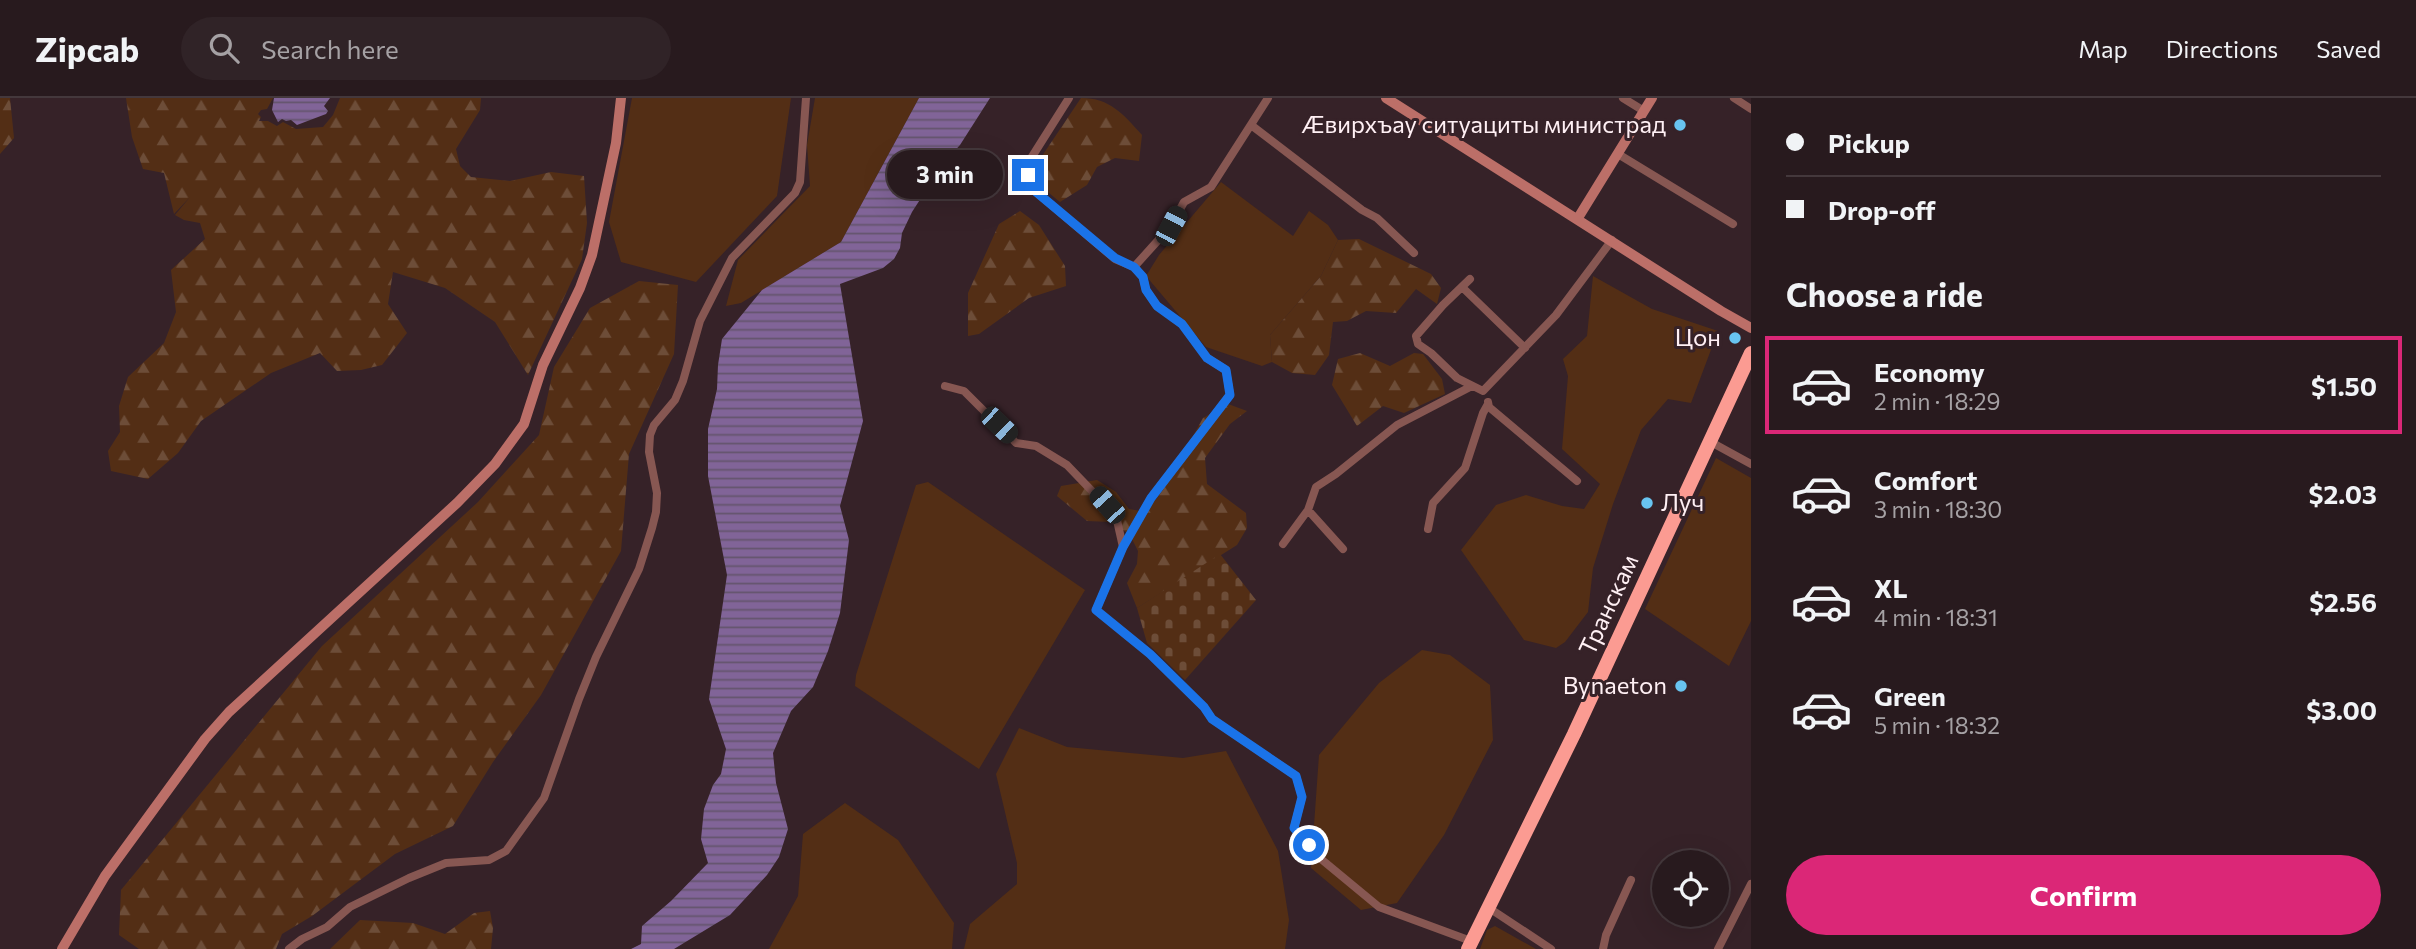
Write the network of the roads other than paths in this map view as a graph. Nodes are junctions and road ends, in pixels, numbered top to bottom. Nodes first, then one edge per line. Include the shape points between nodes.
1 (621, 98) edge
2 (806, 98) edge
3 (1069, 98) edge
4 (1268, 98) edge
5 (1386, 98) edge
6 (1623, 98) edge
7 (1652, 98) edge
8 (1734, 98) edge
9 (1751, 109) edge
10 (1644, 111) junction
11 (1251, 125) junction
12 (1618, 154) junction
13 (1578, 218) junction
14 (1733, 225) dead end
15 (1612, 240) junction
16 (1414, 253) dead end
17 (1134, 267) junction
18 (1470, 279) dead end
19 (1462, 287) junction
20 (1751, 328) edge
21 (1525, 348) junction
22 (1751, 354) edge
23 (945, 386) dead end
24 (1472, 386) junction
25 (1483, 391) junction
26 (1488, 404) junction
27 (1709, 441) junction
28 (1751, 464) edge
29 (1577, 481) dead end
30 (1308, 510) junction
31 (1428, 529) dead end
32 (1283, 544) dead end
33 (1123, 547) junction
34 (1343, 549) dead end
35 (1631, 880) dead end
36 (1749, 885) edge
37 (1489, 908) junction
38 (1469, 945) edge
39 (62, 949) edge
40 (289, 949) edge
41 (1551, 949) edge
42 (1603, 949) edge
43 (1718, 949) edge

1 - 39 main road via 617,143 592,255 543,365 524,424 495,464 457,503 229,712 105,876
2 - 40 street via 800,182 795,193 732,258 700,321 675,400 650,435 657,493 652,528 639,569 574,711 544,799 506,851 489,860 446,863 408,878 350,907 336,921
3 - 17 street via 1028,163 1028,175 1035,191 1115,258
4 - 11 street
5 - 13 main road
6 - 10 street
7 - 10 main road
8 - 9 street
10 - 12 main road
11 - 16 street via 1377,218
11 - 17 street via 1211,187 1184,202 1171,226
12 - 13 main road
12 - 14 street
13 - 15 main road
15 - 20 main road
15 - 21 street
17 - 33 street via 1157,306 1182,324 1207,358 1226,370 1230,395 1151,498
18 - 19 street
19 - 21 street
19 - 24 street via 1416,336 1418,344
21 - 25 street
22 - 27 highway, Транскам
23 - 33 street via 964,391 1016,443 1036,446 1067,465 1116,516
24 - 25 street
24 - 30 street via 1396,425 1316,487
25 - 26 street
26 - 29 street
26 - 31 street via 1465,468 1433,503
27 - 28 street
27 - 37 highway, Транскам
30 - 32 street
30 - 34 street
33 - 38 street via 1096,610 1150,654 1212,719 1296,776 1302,797 1294,828 1321,859 1379,907
35 - 42 street
36 - 43 street
37 - 38 highway, Транскам
37 - 41 street

